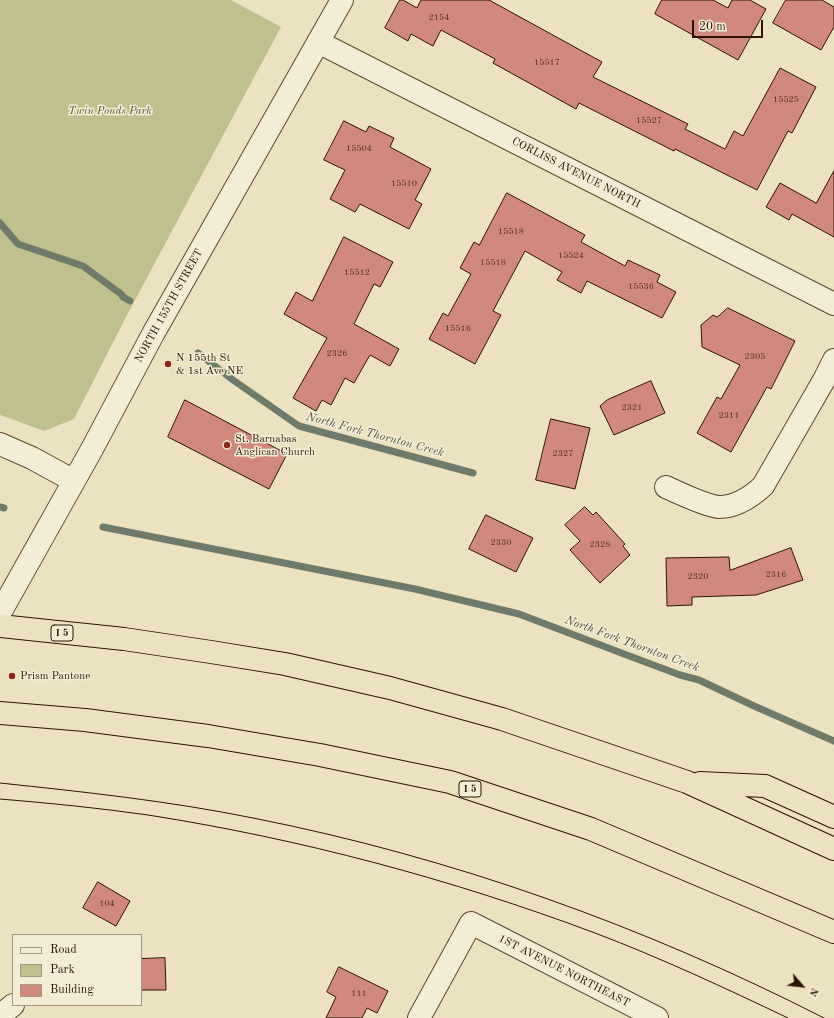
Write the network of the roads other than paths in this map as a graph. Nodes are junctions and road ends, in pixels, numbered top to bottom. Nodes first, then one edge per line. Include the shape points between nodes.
1 (342, 0) edge
2 (318, 42) junction
3 (834, 304) edge
4 (834, 360) edge
5 (0, 444) edge
6 (74, 481) junction
7 (666, 488) dead end
8 (0, 613) edge
9 (0, 626) edge
10 (0, 713) edge
11 (687, 782) junction
12 (834, 817) edge
13 (834, 849) edge
14 (834, 932) edge
15 (12, 1006) edge
16 (0, 1018) edge
17 (419, 1018) edge
18 (656, 1018) edge

1 - 2 street, NORTH 155TH STREET
2 - 3 street, CORLISS AVENUE NORTH
2 - 6 street, NORTH 155TH STREET via 153,334
4 - 7 street via 763,486 752,496 736,504 718,507
5 - 6 street
6 - 8 street, NORTH 155TH STREET
9 - 11 highway, I 5 via 124,639 285,664 390,688 502,719
10 - 14 highway, I 5 via 85,720 208,736 320,754 450,782 591,829
11 - 12 highway via 765,786
11 - 13 highway, I 5
15 - 16 street
17 - 18 street, 1ST AVENUE NORTHEAST via 471,924

